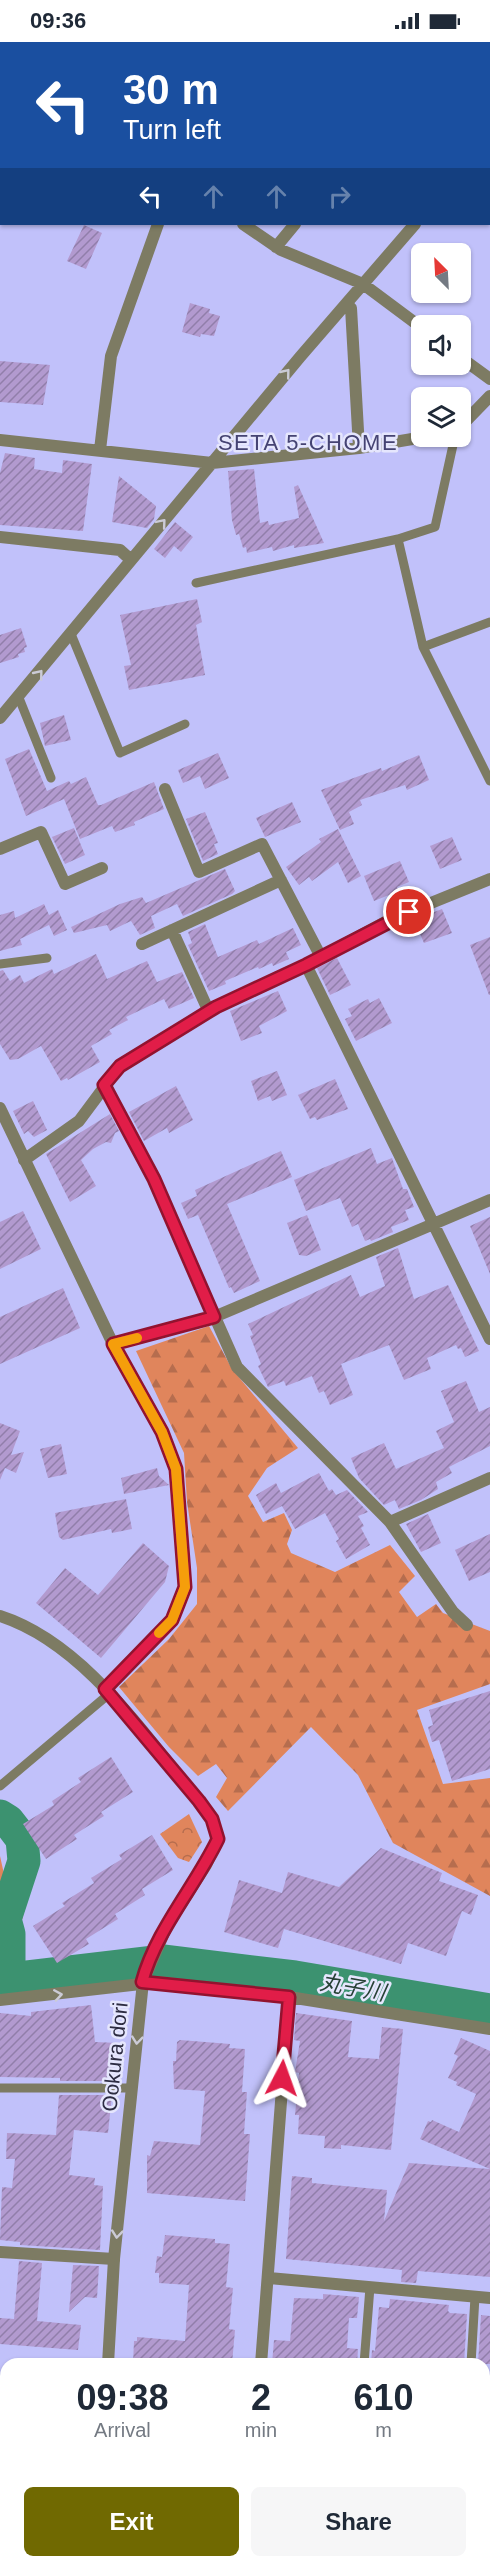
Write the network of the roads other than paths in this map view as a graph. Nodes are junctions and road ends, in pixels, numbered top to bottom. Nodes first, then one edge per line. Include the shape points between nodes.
1 (158, 225) edge
2 (244, 225) edge
3 (294, 225) edge
4 (414, 225) edge
5 (276, 247) junction
6 (363, 284) junction
7 (347, 305) junction
8 (411, 320) edge
9 (471, 365) edge
10 (490, 380) edge
11 (490, 396) edge
12 (471, 416) edge
13 (411, 439) edge
14 (0, 440) edge
15 (453, 447) edge
16 (359, 448) junction
17 (100, 450) junction
18 (212, 463) junction
19 (0, 537) edge
20 (398, 539) junction
21 (131, 560) junction
22 (196, 583) dead end
23 (490, 622) edge
24 (71, 634) junction
25 (423, 646) junction
26 (19, 698) junction
27 (0, 718) edge
28 (185, 724) dead end
29 (51, 778) dead end
30 (490, 781) edge
31 (165, 789) dead end
32 (0, 849) edge
33 (102, 868) dead end
34 (490, 879) edge
35 (281, 880) junction
36 (172, 930) junction
37 (142, 944) dead end
38 (321, 957) junction
39 (47, 958) dead end
40 (0, 964) edge
41 (306, 965) junction
42 (209, 1012) junction
43 (104, 1085) junction
44 (0, 1108) edge
45 (24, 1160) junction
46 (490, 1200) edge
47 (434, 1224) junction
48 (214, 1317) junction
49 (490, 1339) edge
50 (113, 1344) junction
51 (490, 1478) edge
52 (390, 1522) junction
53 (0, 1616) edge
54 (467, 1625) dead end
55 (107, 1692) junction
56 (0, 1786) edge
57 (144, 1976) junction
58 (289, 1997) junction
59 (0, 2000) edge
60 (490, 2029) edge
61 (0, 2088) edge
62 (132, 2088) junction
63 (0, 2252) edge
64 (114, 2259) junction
65 (268, 2278) junction
66 (370, 2287) junction
67 (475, 2297) junction
68 (490, 2298) edge
69 (108, 2358) edge
70 (261, 2358) edge
71 (364, 2358) edge
72 (471, 2358) edge

1 - 17 street via 111,356
2 - 5 street
3 - 5 street
4 - 6 street
5 - 6 street
6 - 7 street
6 - 8 street
7 - 16 street via 351,308
18 -> 7 street
9 - 10 street
11 - 12 street
13 - 16 street
14 - 17 street
15 - 20 lane via 435,527
16 - 18 street
17 - 18 street
21 -> 18 street
19 - 21 street via 120,550
20 - 22 lane
20 - 25 lane
21 - 24 street
23 - 25 lane
26 -> 24 street
24 - 28 lane via 120,753
25 - 30 lane
26 - 27 street
26 - 29 lane
31 - 35 street via 199,872 262,844
32 - 33 street via 41,832 65,884
34 - 38 street via 389,920
35 - 36 street
35 - 38 street
36 - 37 street
36 - 42 street
38 - 41 street
39 - 40 lane
41 - 42 street
41 - 47 street
42 - 43 street via 120,1066
43 - 45 street via 79,1121
43 - 48 street via 154,1179
44 - 45 street
45 - 50 street
46 - 47 street
47 - 48 street
47 - 49 street
48 - 50 street
48 - 52 street via 237,1366
50 - 55 street via 162,1432 176,1469 185,1587 172,1620
51 - 52 street
52 - 54 street via 453,1612
53 - 55 street, Ookura dori via 22,1623 60,1648
55 - 56 lane
55 - 57 street, Ookura dori via 199,1801 212,1819 218,1839 167,1926
57 - 58 street
59 -> 57 street via 48,1997
57 -> 62 street, Ookura dori
58 - 60 street
58 - 65 street
61 - 62 lane
62 -> 64 street, Ookura dori
63 - 64 street
64 - 69 street, Ookura dori
65 - 66 street
65 - 70 street
66 - 67 street
66 - 71 lane
67 - 68 street
67 - 72 lane

